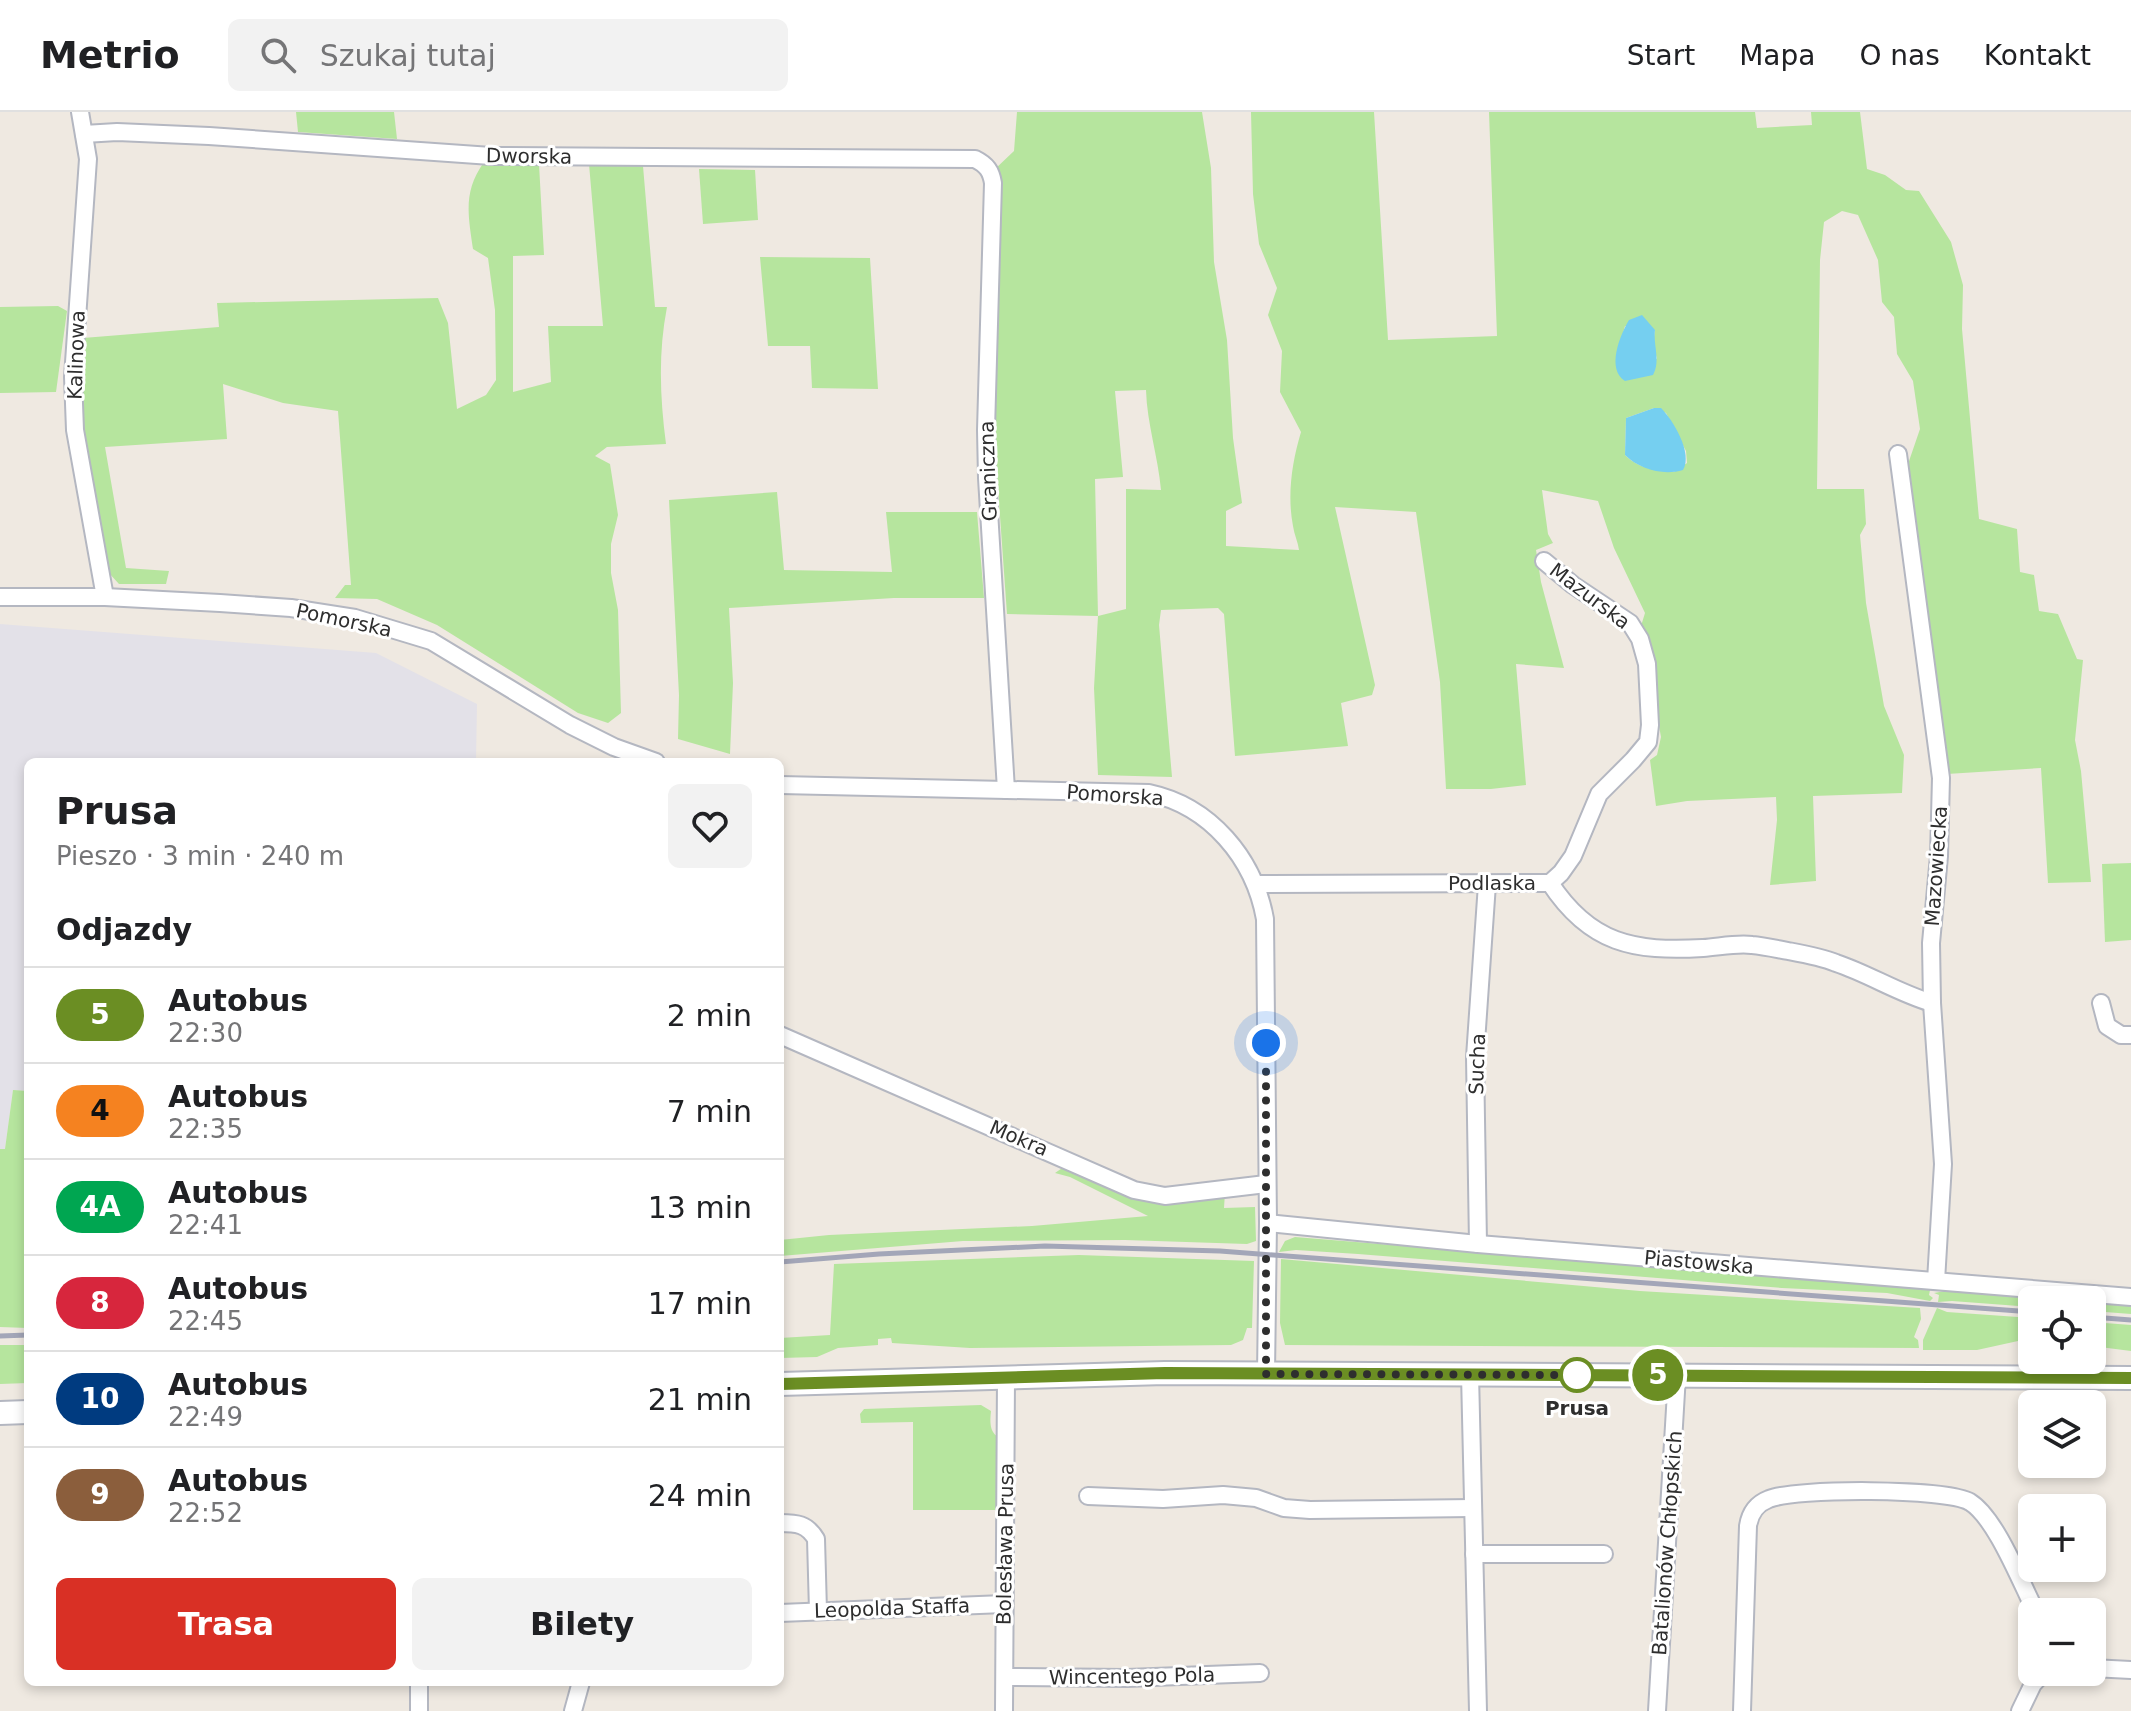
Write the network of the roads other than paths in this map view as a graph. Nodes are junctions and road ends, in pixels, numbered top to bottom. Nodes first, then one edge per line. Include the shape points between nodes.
1 (80, 112) edge
2 (84, 134) junction
3 (975, 159) joint
4 (1898, 454) dead end
5 (1544, 561) dead end
6 (0, 597) edge
7 (105, 597) junction
8 (645, 758) edge
9 (784, 785) edge
10 (1006, 790) junction
11 (1550, 883) junction
12 (1256, 884) junction
13 (1487, 884) junction
14 (1932, 1003) junction
15 (2101, 1003) dead end
16 (2131, 1035) edge
17 (784, 1037) edge
18 (1266, 1184) junction
19 (1268, 1223) junction
20 (1478, 1244) junction
21 (1936, 1281) junction
22 (2131, 1297) edge
23 (1266, 1374) junction
24 (1470, 1374) junction
25 (1677, 1375) junction
26 (1006, 1377) junction
27 (2131, 1378) edge
28 (784, 1384) edge
29 (24, 1412) edge
30 (0, 1413) edge
31 (1088, 1496) dead end
32 (1473, 1508) junction
33 (784, 1523) edge
34 (1474, 1554) junction
35 (1604, 1554) dead end
36 (2029, 1598) edge
37 (1004, 1604) junction
38 (818, 1611) junction
39 (784, 1613) edge
40 (2106, 1669) edge
41 (2131, 1670) edge
42 (1260, 1673) dead end
43 (1005, 1677) junction
44 (419, 1686) edge
45 (580, 1686) edge
46 (2032, 1686) edge
47 (419, 1711) edge
48 (573, 1711) edge
49 (1004, 1711) edge
50 (1478, 1711) edge
51 (1657, 1711) edge
52 (1742, 1711) edge
53 (2020, 1711) edge

1 - 2 street, Kalinowa
2 - 3 street, Dworska via 209,136 491,156
2 - 7 street, Kalinowa via 88,159 73,391 75,430
3 - 10 street, Graniczna via 991,173 993,183 986,442
4 - 14 street, Mazowiecka via 1941,778
5 - 11 street, Mazurska via 1630,623 1647,664 1650,725 1648,742 1599,794 1573,856
6 - 7 street, Pomorska
7 - 8 street, Pomorska via 291,608 377,624 431,641 570,725
9 - 10 street, Pomorska
10 - 12 street, Pomorska via 1170,797 1205,817 1224,836
11 - 13 street, Podlaska
11 - 14 street, Podlaska via 1583,922 1633,947 1750,944 1833,961
12 - 13 street, Podlaska
12 - 18 street, Pomorska via 1265,919
13 - 20 street, Sucha via 1475,1057
14 - 21 street, Mazowiecka via 1943,1164
15 - 16 street via 2107,1026
17 - 18 street, Mokra via 1134,1190 1165,1196
18 - 19 street, Pomorska
19 - 20 street, Piastowska
19 - 23 street, Pomorska
20 - 21 street, Piastowska
21 - 22 street, Piastowska
23 - 24 main road
23 - 26 main road
24 - 25 main road
24 - 32 street
25 - 27 main road
25 - 51 street, Batalionów Chłopskich
26 - 28 main road
26 - 37 street, Bolesława Prusa
29 - 30 main road
31 - 32 street via 1223,1495 1310,1510
32 - 34 street
33 - 38 street via 803,1525 816,1539
34 - 35 street
34 - 50 street
36 - 52 street via 1989,1521 1962,1498 1813,1493 1767,1499 1756,1506 1748,1526
37 - 38 street, Leopolda Staffa
37 - 43 street, Bolesława Prusa
38 - 39 street, Leopolda Staffa
40 - 41 street
42 - 43 street, Wincentego Pola
43 - 49 street, Bolesława Prusa
44 - 47 street
45 - 48 street
46 - 53 street

